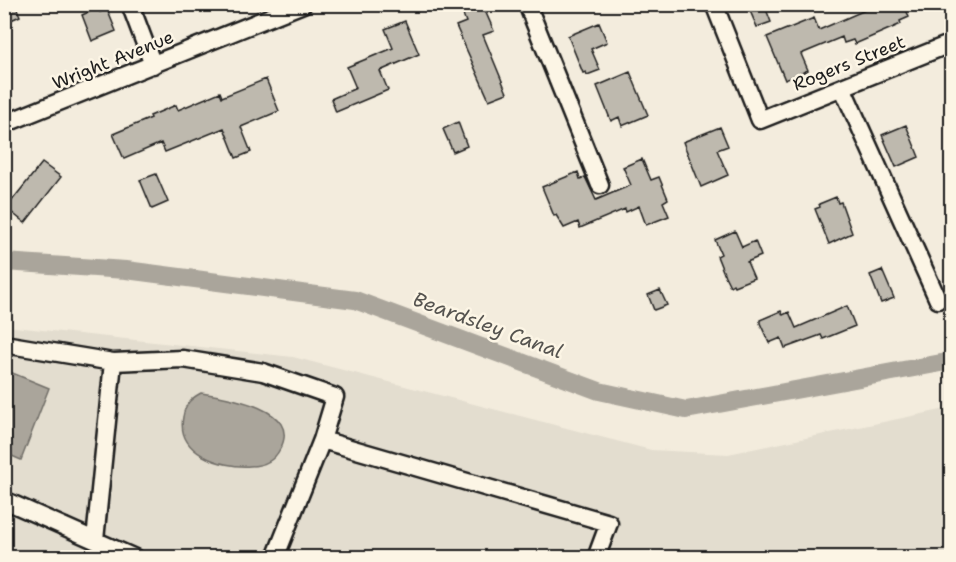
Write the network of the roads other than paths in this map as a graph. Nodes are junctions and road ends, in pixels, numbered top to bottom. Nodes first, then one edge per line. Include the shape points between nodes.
1 (130, 4) edge
2 (527, 4) edge
3 (714, 4) edge
4 (293, 6) edge
5 (951, 43) edge
6 (153, 65) junction
7 (842, 87) junction
8 (4, 124) edge
9 (600, 185) dead end
10 (938, 300) dead end
11 (4, 344) edge
12 (113, 362) junction
13 (322, 440) junction
14 (4, 500) edge
15 (95, 540) junction
16 (135, 558) edge
17 (274, 558) edge
18 (596, 558) edge

1 - 6 street
2 - 9 street
3 - 7 street, Rogers Street via 760,120
4 - 6 street, Wright Avenue
5 - 7 street, Rogers Street
6 - 8 street, Wright Avenue
7 - 10 street
11 - 12 street
12 - 13 street via 183,359 263,372 335,397
12 - 15 street
13 - 17 street
13 - 18 street via 609,523
14 - 15 street
15 - 16 street

